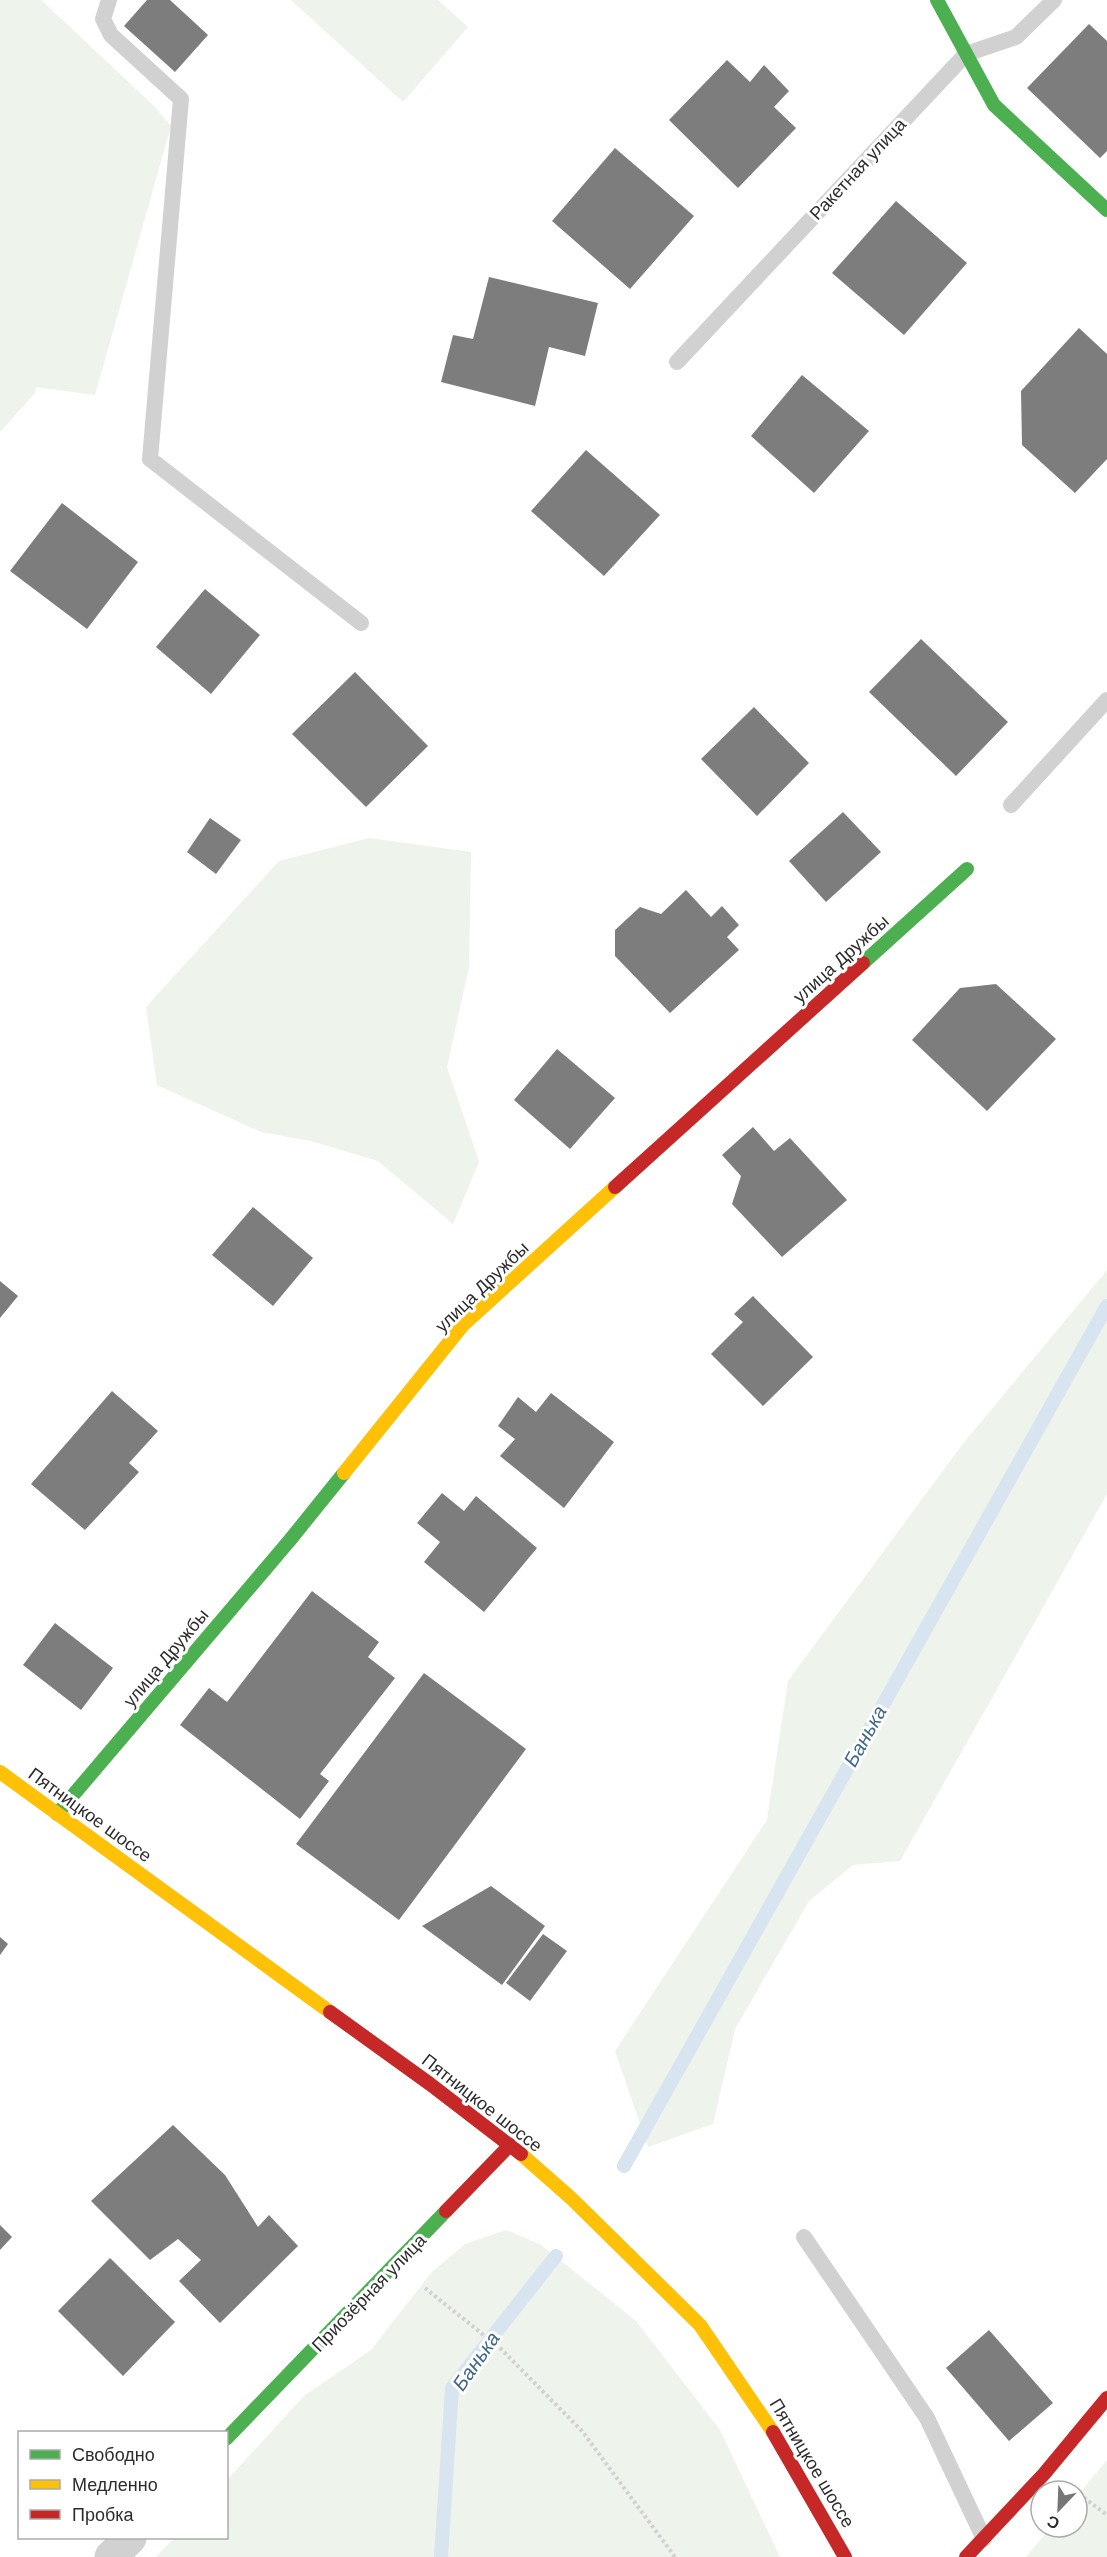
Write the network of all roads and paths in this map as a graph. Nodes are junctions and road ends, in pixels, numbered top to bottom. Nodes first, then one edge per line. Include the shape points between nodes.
1 (937, 0) edge
2 (1054, 0) edge
3 (109, 1) edge
4 (966, 54) junction
5 (1107, 210) edge
6 (677, 362) dead end
7 (361, 623) dead end
8 (1107, 700) edge
9 (1011, 805) dead end
10 (968, 869) dead end
11 (0, 1772) edge
12 (57, 1814) junction
13 (510, 2145) junction
14 (804, 2237) dead end
15 (396, 2266) junction
16 (1107, 2398) edge
17 (228, 2437) edge
18 (1089, 2501) edge
19 (1107, 2515) edge
20 (129, 2539) edge
21 (984, 2539) junction
22 (111, 2557) edge
23 (675, 2557) edge
24 (845, 2557) edge
25 (966, 2557) edge

1 - 4 street
2 - 4 lane, Ракетная улица via 1016,37
3 - 7 lane via 103,19 111,35 181,99 150,459
4 - 5 street via 994,105
4 - 6 lane, Ракетная улица
8 - 9 lane
10 - 12 street, улица Дружбы via 463,1325 290,1540
11 - 12 street, Пятницкое шоссе
12 - 13 street, Пятницкое шоссе
13 - 15 street, Приозёрная улица
13 - 24 street, Пятницкое шоссе via 572,2199 699,2325 781,2443
14 - 21 lane via 927,2418
15 - 17 street, Приозёрная улица
15 - 23 path via 501,2349 582,2431
16 - 21 street
18 - 19 path
20 - 22 street
21 - 25 street

